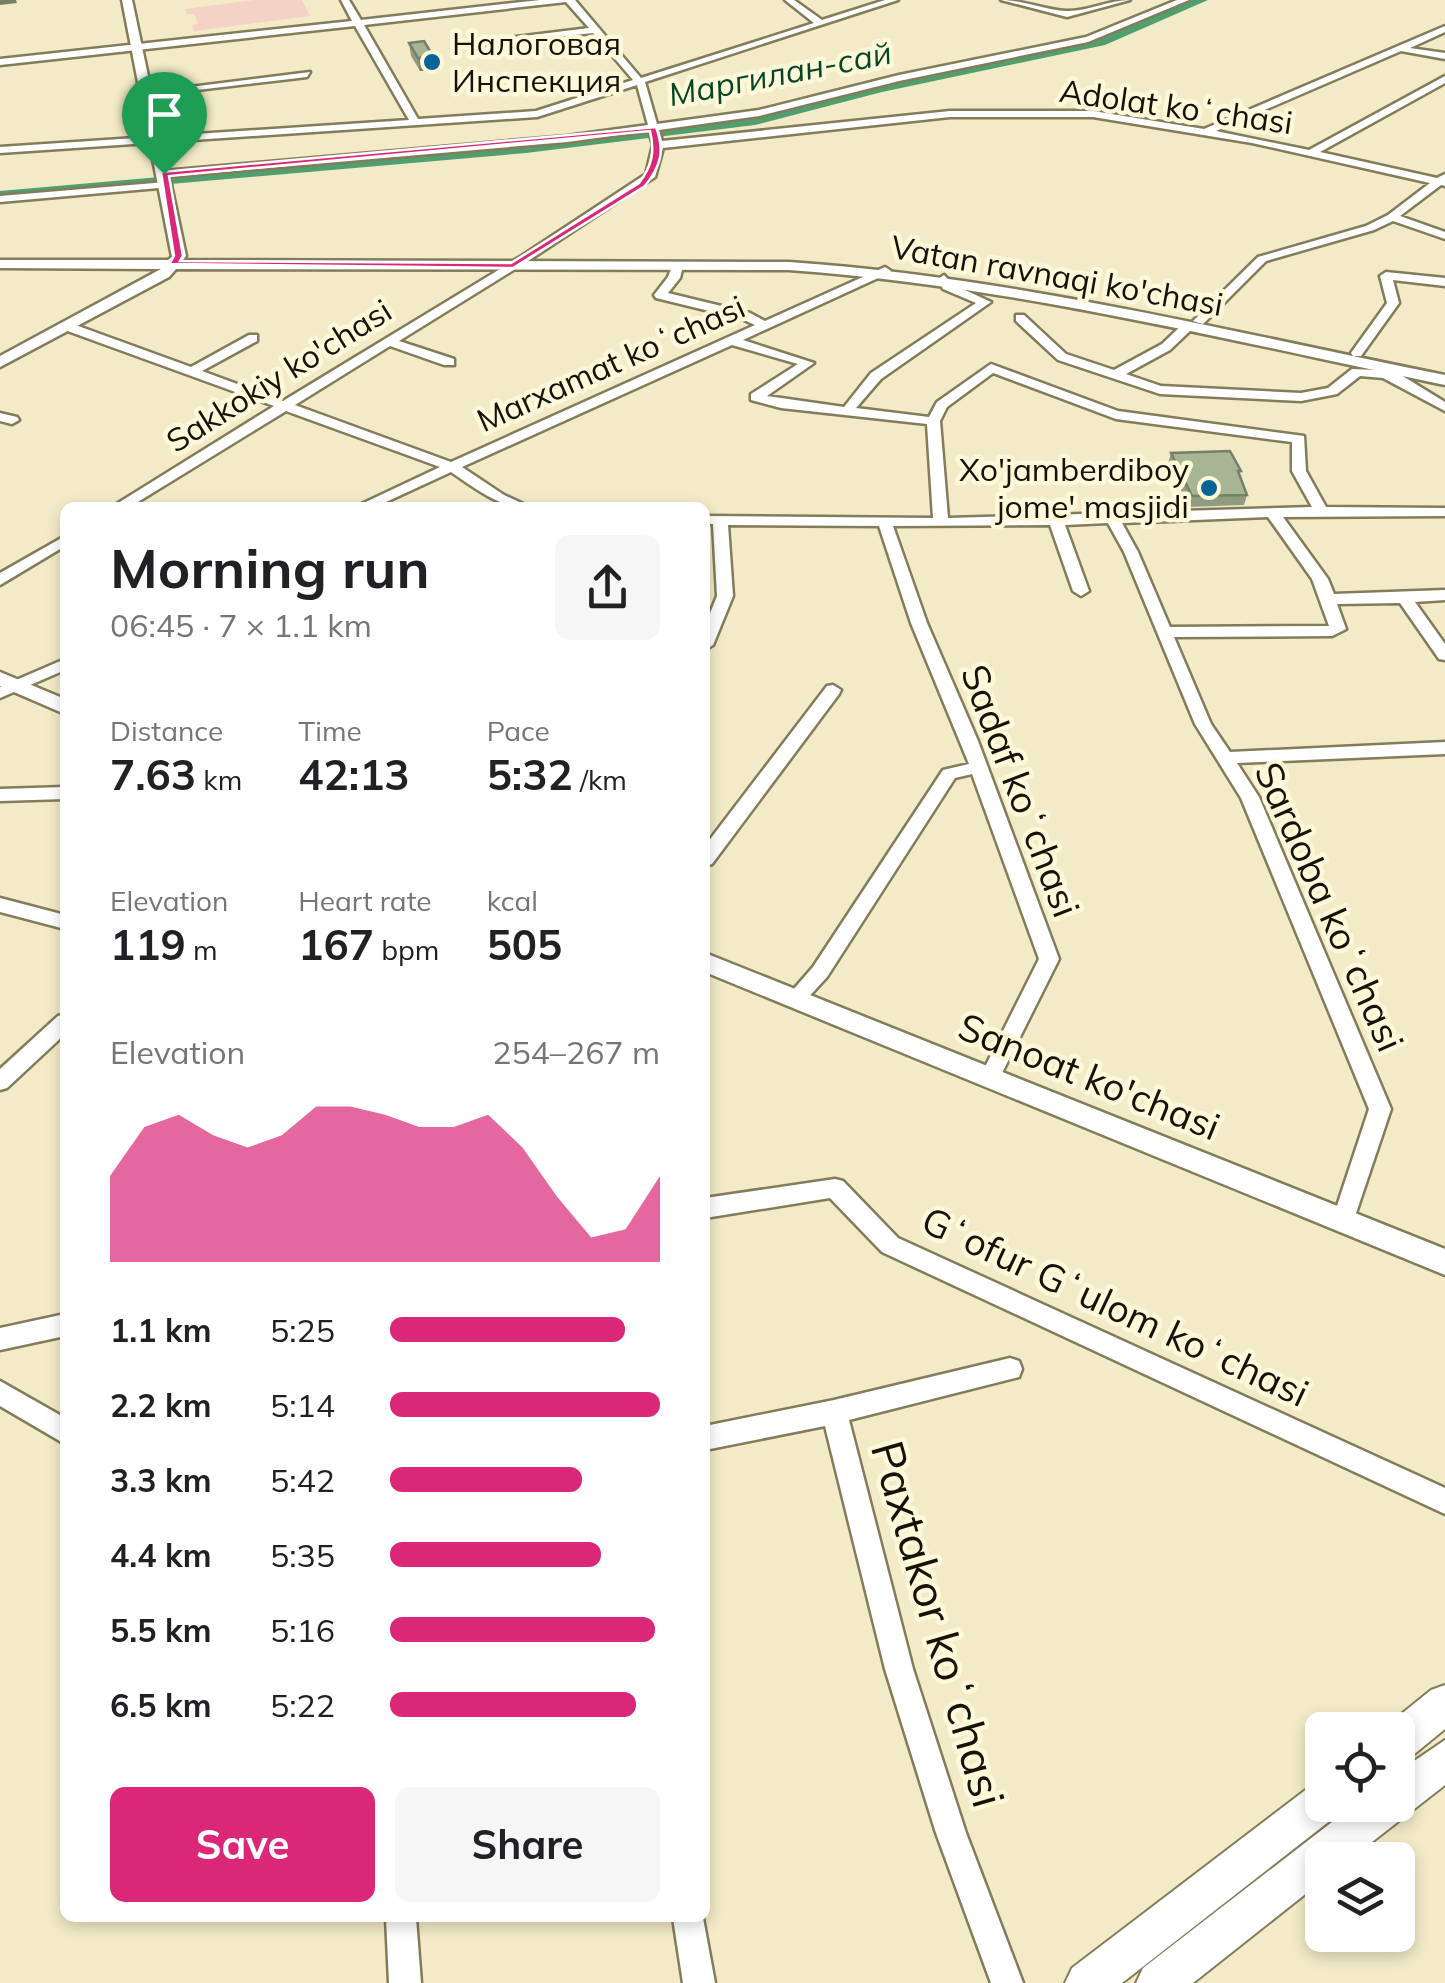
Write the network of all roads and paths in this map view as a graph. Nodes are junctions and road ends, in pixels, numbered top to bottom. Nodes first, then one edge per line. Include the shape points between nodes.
1 (127, 0) edge
2 (344, 0) edge
3 (566, 0) edge
4 (789, 0) edge
5 (894, 0) edge
6 (1005, 0) edge
7 (1126, 0) edge
8 (1184, 0) edge
9 (356, 23) junction
10 (820, 23) junction
11 (1445, 29) edge
12 (594, 30) junction
13 (473, 43) dead end
14 (137, 46) junction
15 (1400, 49) junction
16 (1445, 56) edge
17 (0, 62) edge
18 (307, 74) dead end
19 (1445, 78) edge
20 (641, 83) junction
21 (147, 93) junction
22 (415, 122) junction
23 (654, 128) junction
24 (1206, 132) junction
25 (156, 139) junction
26 (658, 145) junction
27 (0, 150) edge
28 (280, 153) dead end
29 (1310, 153) junction
30 (164, 173) junction
31 (1443, 181) edge
32 (23, 186) dead end
33 (0, 188) edge
34 (0, 199) edge
35 (1392, 217) junction
36 (1445, 236) edge
37 (0, 260) edge
38 (176, 260) junction
39 (519, 262) junction
40 (677, 266) junction
41 (885, 271) junction
42 (944, 279) junction
43 (1445, 282) edge
44 (1020, 318) dead end
45 (1193, 324) junction
46 (66, 326) junction
47 (766, 326) junction
48 (1226, 330) junction
49 (252, 338) dead end
50 (733, 341) junction
51 (387, 342) junction
52 (1357, 353) junction
53 (0, 362) edge
54 (448, 362) dead end
55 (193, 371) junction
56 (1385, 371) junction
57 (1445, 371) edge
58 (1115, 375) junction
59 (1445, 380) edge
60 (286, 404) junction
61 (1445, 407) edge
62 (849, 409) junction
63 (932, 421) junction
64 (453, 467) junction
65 (127, 502) edge
66 (374, 502) edge
67 (494, 502) edge
68 (1322, 510) junction
69 (1272, 512) junction
70 (1445, 512) edge
71 (1112, 518) junction
72 (713, 521) edge
73 (1056, 521) junction
74 (941, 522) junction
75 (886, 523) junction
76 (60, 543) edge
77 (0, 580) edge
78 (1081, 591) dead end
79 (1445, 595) edge
80 (1404, 598) junction
81 (1328, 599) junction
82 (1164, 632) junction
83 (710, 633) edge
84 (1445, 655) edge
85 (60, 666) edge
86 (6, 686) edge
87 (833, 690) dead end
88 (60, 705) edge
89 (1445, 748) edge
90 (1224, 758) junction
91 (979, 767) junction
92 (60, 792) edge
93 (0, 796) edge
94 (710, 852) edge
95 (0, 904) edge
96 (60, 921) edge
97 (710, 964) edge
98 (796, 998) junction
99 (60, 1029) edge
100 (990, 1077) junction
101 (0, 1082) edge
102 (710, 1207) edge
103 (1342, 1222) junction
104 (1445, 1262) edge
105 (60, 1326) edge
106 (0, 1338) edge
107 (1010, 1370) dead end
108 (0, 1393) edge
109 (834, 1412) junction
110 (60, 1429) edge
111 (710, 1437) edge
112 (1445, 1501) edge
113 (1445, 1704) edge
114 (1415, 1728) edge
115 (1445, 1760) edge
116 (1415, 1784) edge
117 (1305, 1815) edge
118 (1366, 1822) edge
119 (401, 1922) edge
120 (689, 1922) edge
121 (405, 1983) edge
122 (699, 1983) edge
123 (1007, 1983) edge
124 (1087, 1983) edge
125 (1158, 1983) edge

1 - 14 main road
2 - 9 street
3 - 9 street
3 - 12 street
4 - 10 street
5 - 10 street
6 - 7 street via 1068,14
8 - 23 street via 1088,39 759,114
9 - 14 street
9 - 22 street
10 - 20 street
11 - 15 street
12 - 13 street
12 - 20 street
14 - 17 street
14 - 21 main road
15 - 16 street
15 - 24 street
18 - 21 street
19 - 29 street
20 - 22 street via 537,114
20 - 23 street
21 - 25 main road
22 - 25 street
23 - 26 street
23 - 30 street
24 - 26 street, Adolat koʻchasi via 1093,114 950,114
24 - 29 street, Adolat koʻchasi
25 - 27 street
25 - 30 main road
26 - 39 street, Sakkokiy ko'chasi via 655,168 642,184
28 - 30 street
29 - 31 street, Adolat koʻchasi
30 - 34 street
30 - 38 main road
31 - 35 street
32 - 33 street
35 - 36 street
35 - 45 street via 1262,259
37 - 38 main road
38 - 39 main road, Vatan ravnaqi ko'chasi
38 - 46 main road via 164,274
39 - 40 main road, Vatan ravnaqi ko'chasi
39 - 45 main road, Vatan ravnaqi ko'chasi via 901,266
39 - 51 street, Sakkokiy ko'chasi
40 - 41 main road, Vatan ravnaqi ko'chasi
40 - 47 street via 660,294
41 - 42 main road, Vatan ravnaqi ko'chasi
41 - 47 street, Marxamat koʻchasi
42 - 45 main road, Vatan ravnaqi ko'chasi
42 - 62 street via 984,302 876,376
43 - 52 street via 1386,276 1393,303
44 - 58 street via 1062,357
45 - 48 main road, Vatan ravnaqi ko'chasi
45 - 58 street
46 - 53 main road
46 - 55 street
47 - 50 street, Marxamat koʻchasi
48 - 52 main road, Vatan ravnaqi ko'chasi
48 - 56 main road, Vatan ravnaqi ko'chasi
49 - 55 street
50 - 62 street via 808,363 756,397
50 - 64 street, Marxamat koʻchasi
51 - 54 street
51 - 60 street, Sakkokiy ko'chasi
52 - 57 main road, Vatan ravnaqi ko'chasi
55 - 60 street
56 - 58 street via 1358,372 1332,391 1275,398 1160,390
56 - 59 main road, Vatan ravnaqi ko'chasi
56 - 61 street
60 - 64 street
60 - 65 street, Sakkokiy ko'chasi
62 - 63 street
63 - 68 street via 991,368 1116,414 1300,439 1299,471
63 - 74 street
64 - 66 street, Marxamat koʻchasi
64 - 67 street
68 - 69 street
68 - 70 street
69 - 71 street
69 - 81 street
71 - 73 street
71 - 82 street, Sardoba koʻchasi
72 - 75 street
72 - 83 street via 725,596
73 - 74 street
73 - 78 street
74 - 75 street
75 - 91 street, Sadaf koʻchasi
76 - 77 street
79 - 80 street
80 - 81 street
80 - 84 street
81 - 82 street via 1338,624 1332,631
82 - 90 street, Sardoba koʻchasi
85 - 86 street
86 - 88 main road
87 - 94 street
89 - 90 street
90 - 103 street, Sardoba koʻchasi via 1250,798 1380,1109
91 - 98 street via 949,774 820,972
91 - 100 street, Sadaf koʻchasi via 1049,959
92 - 93 street
95 - 96 street
97 - 98 main road, Sanoat ko'chasi
98 - 100 main road, Sanoat ko'chasi
99 - 101 street
100 - 103 main road, Sanoat ko'chasi
102 - 112 street, Gʻofur Gʻulom koʻchasi via 836,1188 890,1245
103 - 104 main road, Sanoat ko'chasi
105 - 106 street
107 - 109 street
108 - 110 street
109 - 111 street, Paxtakor koʻchasi
109 - 123 street, Paxtakor koʻchasi via 899,1669
113 - 114 highway
115 - 116 highway
117 - 124 highway
118 - 125 highway
119 - 121 street
120 - 122 street

